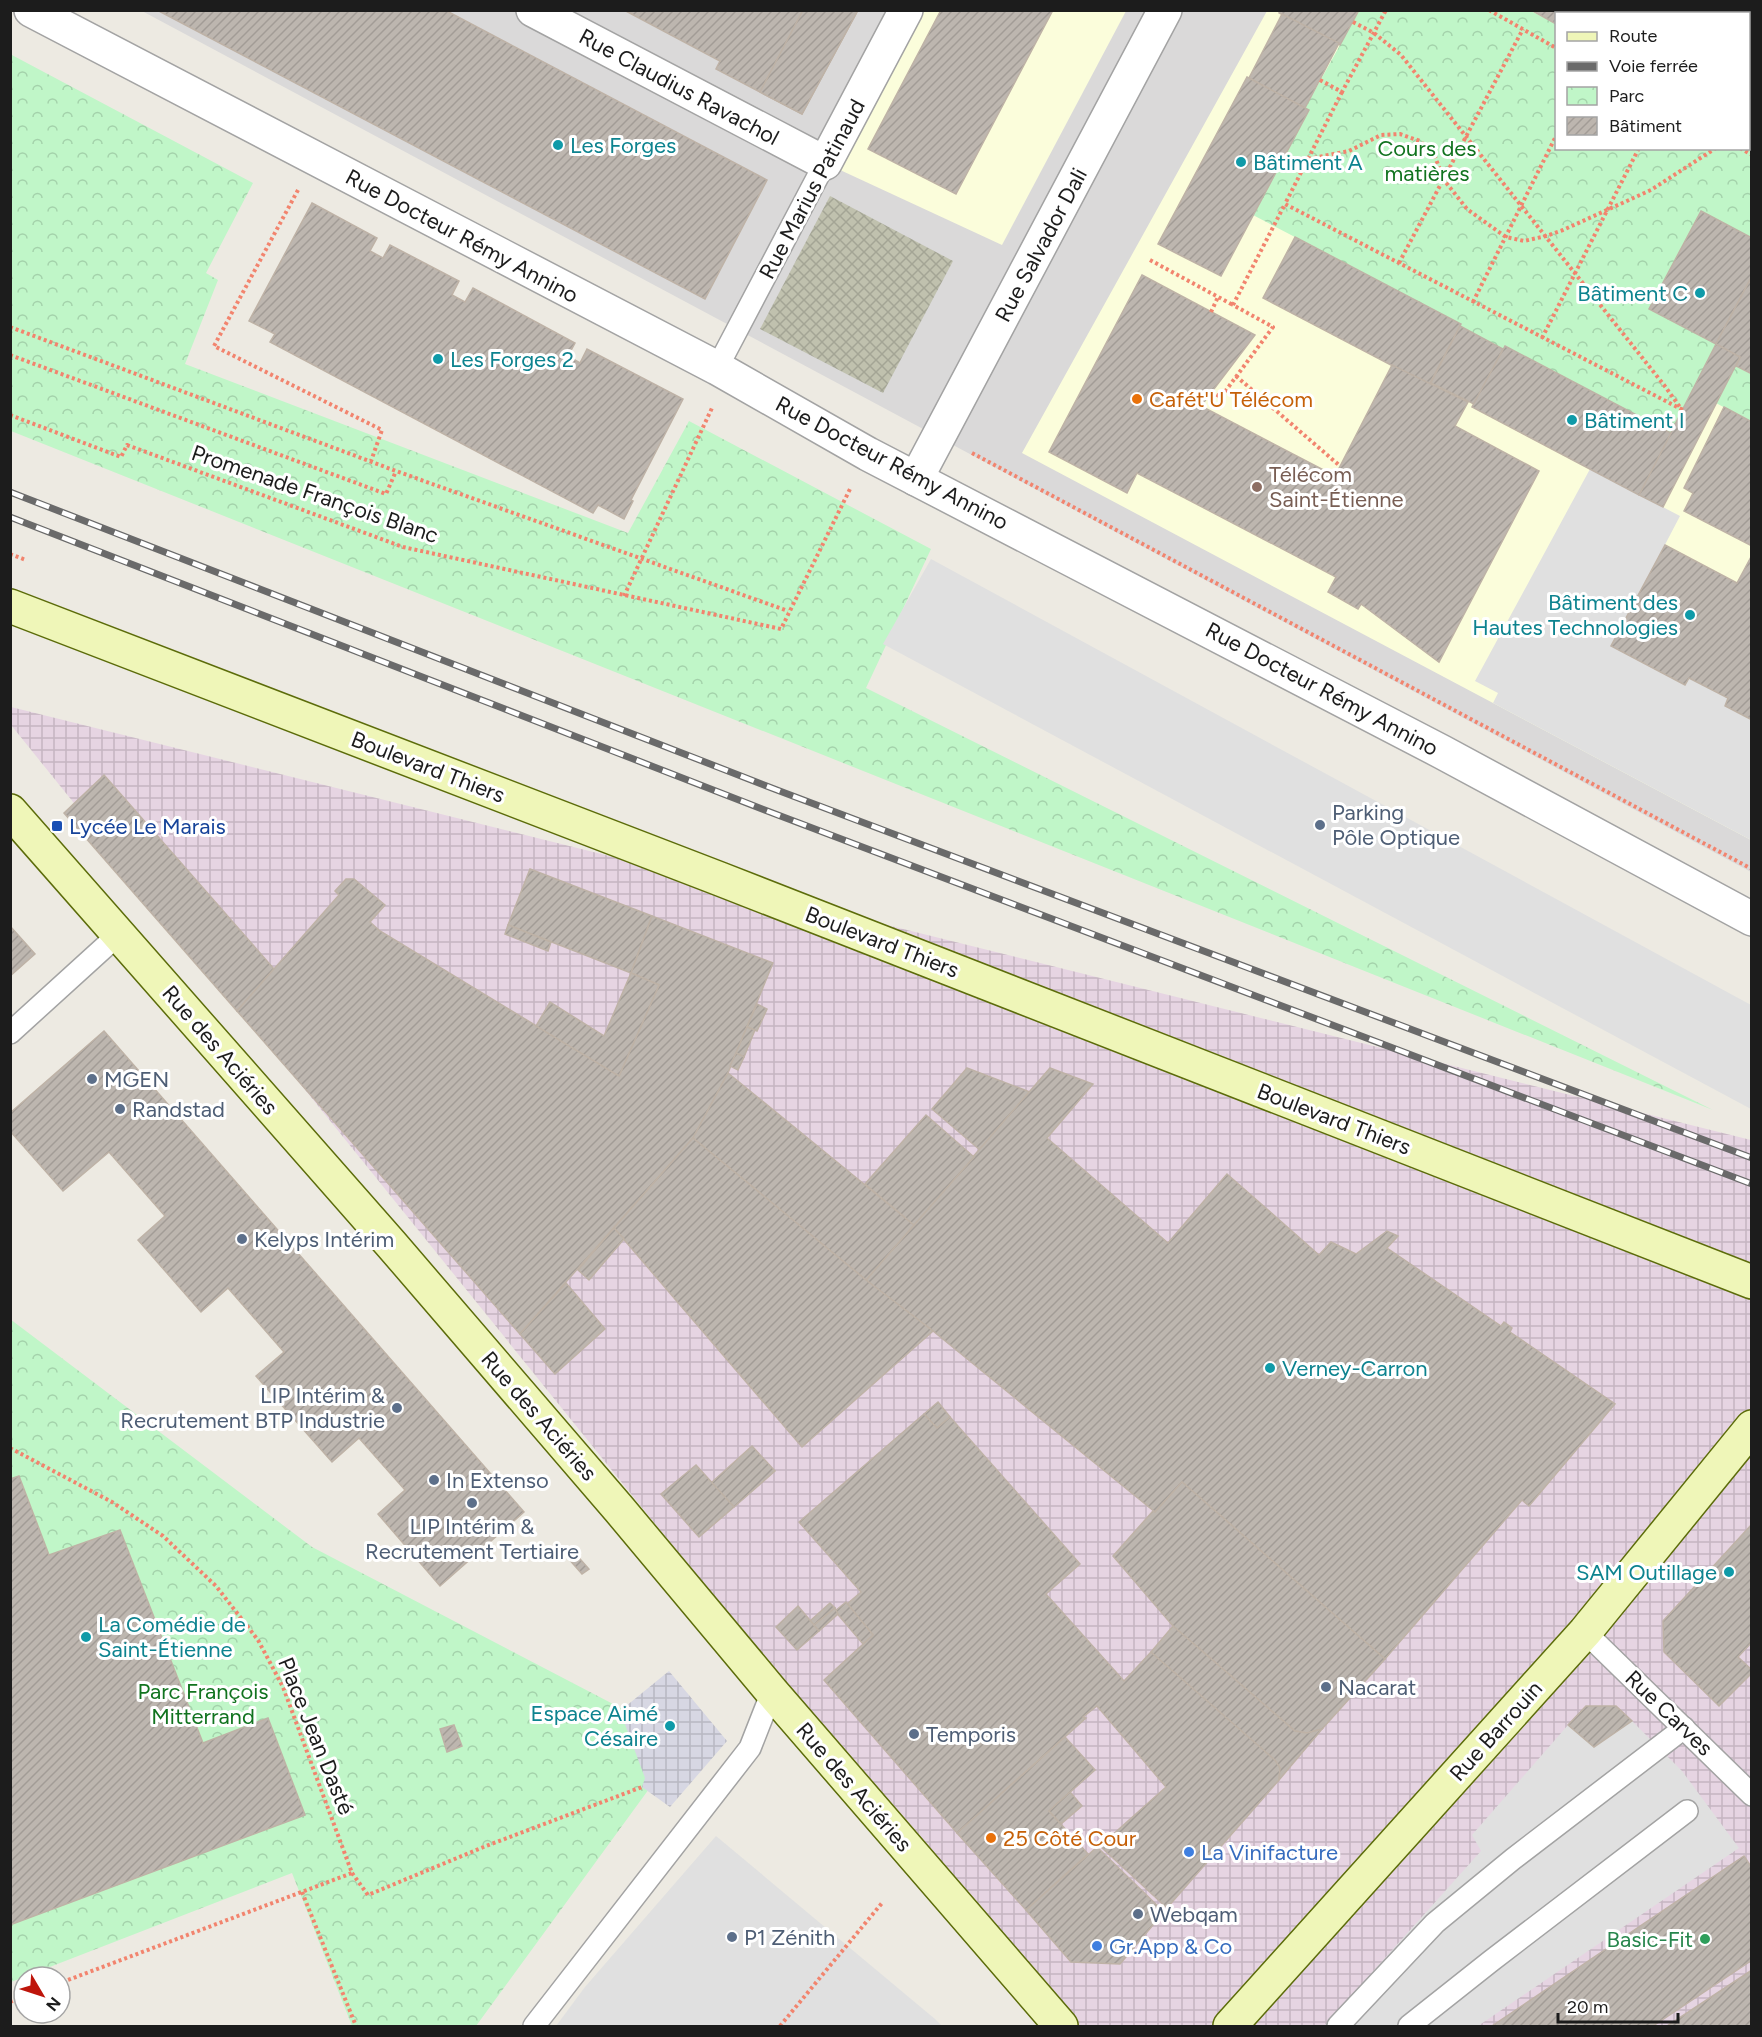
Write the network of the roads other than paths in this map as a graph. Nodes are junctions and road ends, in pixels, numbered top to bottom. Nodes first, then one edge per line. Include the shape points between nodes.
1 (31, 10) edge
2 (533, 10) edge
3 (906, 10) edge
4 (1165, 10) edge
5 (825, 163) junction
6 (722, 371) junction
7 (916, 479) junction
8 (10, 606) edge
9 (10, 811) edge
10 (1752, 919) edge
11 (119, 934) junction
12 (10, 1033) edge
13 (1752, 1282) edge
14 (1752, 1427) edge
15 (1585, 1632) junction
16 (772, 1692) junction
17 (1684, 1728) junction
18 (1752, 1795) edge
19 (1687, 1811) dead end
20 (534, 2026) edge
21 (1061, 2026) edge
22 (1230, 2026) edge
23 (1338, 2026) edge
24 (1409, 2026) edge

1 - 6 street, Rue Docteur Rémy Annino
2 - 5 street, Rue Claudius Ravachol
3 - 5 street, Rue Marius Patinaud
4 - 7 street, Rue Salvador Dali
5 - 6 lane, Rue Marius Patinaud
6 - 7 street, Rue Docteur Rémy Annino
7 - 10 street, Rue Docteur Rémy Annino via 1432,746
8 - 13 street, Boulevard Thiers
9 - 11 street, Rue des Aciéries
11 - 12 lane
11 - 16 street, Rue des Aciéries via 391,1244
14 - 15 street, Rue Barrouin
15 - 17 lane, Rue Carves
15 - 22 street, Rue Barrouin
16 - 20 lane via 750,1748
16 - 21 street, Rue des Aciéries
17 - 18 lane, Rue Carves
17 - 23 lane via 1513,1858 1435,1923
19 - 24 lane

